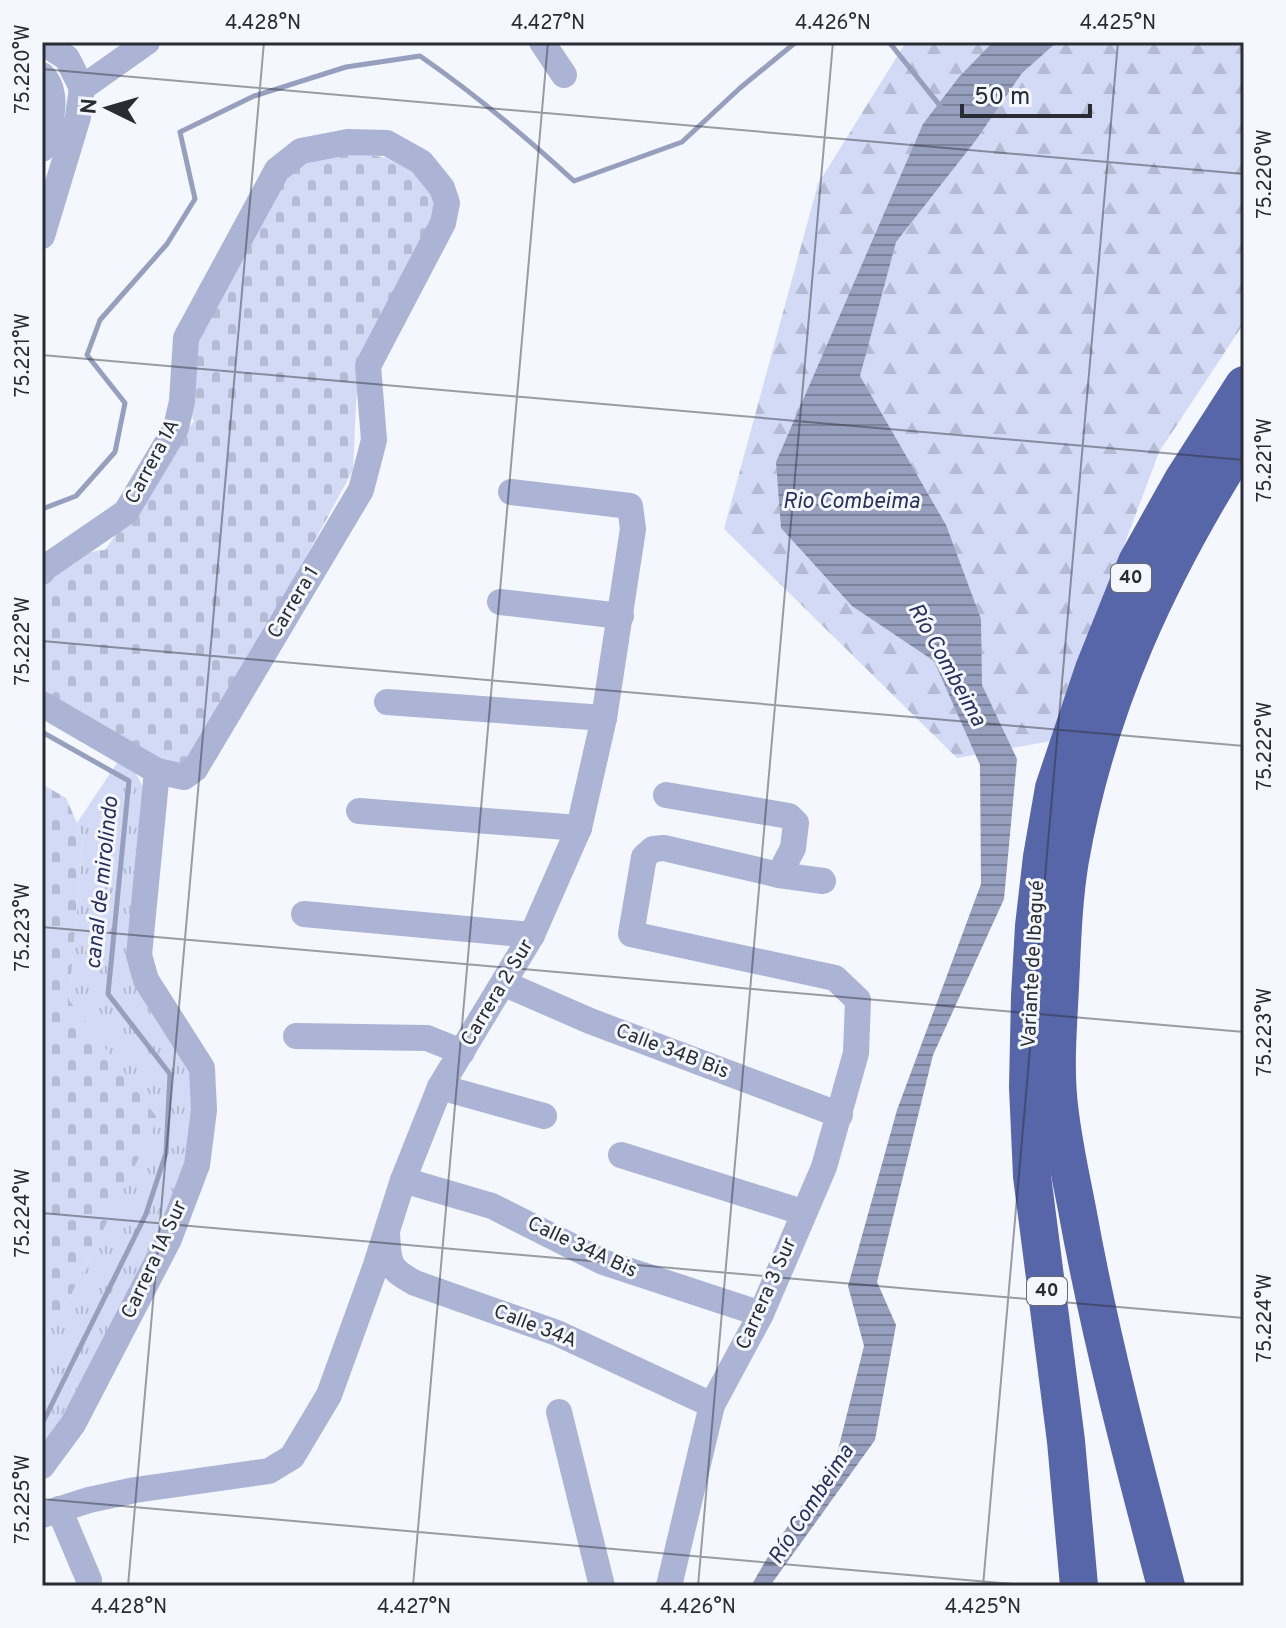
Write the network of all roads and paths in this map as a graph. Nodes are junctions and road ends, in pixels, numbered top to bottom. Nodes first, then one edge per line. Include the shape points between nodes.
1 (42, 42) edge
2 (147, 42) edge
3 (542, 42) edge
4 (42, 75) edge
5 (564, 75) dead end
6 (82, 88) junction
7 (42, 149) edge
8 (301, 151) joint
9 (42, 236) edge
10 (1244, 385) edge
11 (1244, 439) edge
12 (511, 492) dead end
13 (42, 572) edge
14 (500, 602) dead end
15 (621, 616) junction
16 (387, 702) dead end
17 (42, 704) edge
18 (604, 718) junction
19 (157, 771) junction
20 (1069, 790) junction
21 (666, 795) dead end
22 (359, 811) dead end
23 (579, 828) junction
24 (779, 875) junction
25 (823, 881) dead end
26 (304, 914) dead end
27 (532, 935) junction
28 (505, 984) junction
29 (296, 1036) dead end
30 (462, 1052) junction
31 (440, 1087) junction
32 (840, 1115) junction
33 (544, 1116) dead end
34 (621, 1155) dead end
35 (403, 1180) junction
36 (802, 1212) junction
37 (387, 1229) junction
38 (761, 1314) junction
39 (712, 1405) junction
40 (559, 1412) dead end
41 (42, 1466) edge
42 (1138, 1480) junction
43 (1072, 1507) junction
44 (50, 1512) edge
45 (89, 1580) dead end
46 (602, 1586) edge
47 (669, 1586) edge
48 (1079, 1586) edge
49 (1088, 1586) edge
50 (1152, 1586) edge
51 (1166, 1586) edge

1 - 6 street via 67,58
2 - 6 street
3 - 5 street
4 - 7 street via 49,81 53,101
6 - 9 street
8 - 13 street, Carrera 1A via 277,170 186,338 176,428 126,512
8 - 19 street, Carrera 1 via 348,142 387,143 421,162 442,188 447,203 443,223 368,366 374,440 361,490 195,769 184,777
10 - 20 highway, Variante de Ibagué / 40 via 1137,562 1094,669
11 - 20 highway, Variante de Ibagué / 40 via 1165,572
12 - 15 street, Carrera 2 Sur via 630,506 633,529
14 - 15 street
15 - 18 street, Carrera 2 Sur
16 - 18 street
17 - 19 street
18 - 23 street, Carrera 2 Sur
19 - 41 street, Carrera 1A Sur via 139,955 146,980 202,1068 204,1110 197,1165 169,1239 73,1424
20 - 42 highway, Variante de Ibagué / 40 via 1059,1112 1093,1294
20 - 43 highway, Variante de Ibagué / 40 via 1042,857 1028,1087 1032,1176
21 - 24 street via 789,816 796,823 793,848
22 - 23 street
23 - 27 street, Carrera 2 Sur
24 - 25 street
24 - 32 street, Carrera 3 Sur via 653,849 644,857 631,934 835,978 858,1000 856,1053
26 - 27 street
27 - 28 street, Carrera 2 Sur
28 - 30 street, Carrera 2 Sur
28 - 32 street, Calle 34B Bis
29 - 30 street via 427,1038
30 - 31 street, Carrera 2 Sur
31 - 33 street
31 - 35 street, Carrera 2 Sur
32 - 36 street, Carrera 3 Sur via 824,1167
34 - 36 street
35 - 37 street, Carrera 2 Sur
35 - 38 street, Calle 34A Bis via 492,1206 603,1262
36 - 38 street, Carrera 3 Sur
37 - 39 street, Calle 34A via 389,1259 396,1273 557,1333
37 - 44 street, Carrera 2 Sur via 329,1395 292,1457 269,1471 135,1490
38 - 39 street, Carrera 3 Sur
39 - 47 street, Carrera 3 Sur
40 - 46 street
42 - 50 highway
42 - 51 highway, Variante de Ibagué / 40
43 - 48 highway, Variante de Ibagué / 40
43 - 49 highway
44 - 45 street

